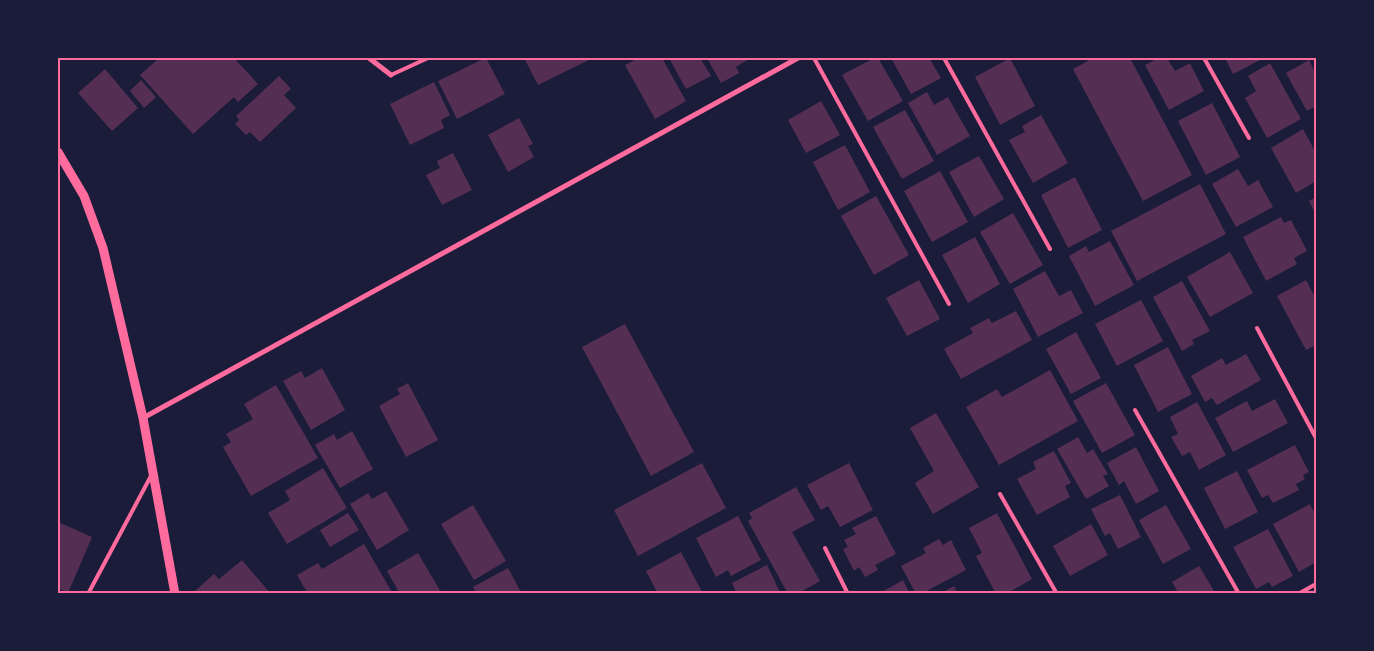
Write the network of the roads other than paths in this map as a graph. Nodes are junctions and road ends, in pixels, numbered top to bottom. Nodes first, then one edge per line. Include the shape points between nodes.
1 (369, 58) edge
2 (428, 58) edge
3 (798, 58) edge
4 (814, 58) edge
5 (944, 58) edge
6 (1204, 58) edge
7 (391, 75) joint
8 (1249, 138) dead end
9 (58, 152) edge
10 (1050, 249) dead end
11 (949, 304) dead end
12 (1257, 328) dead end
13 (1135, 410) dead end
14 (143, 418) junction
15 (1316, 438) edge
16 (153, 473) junction
17 (1000, 494) dead end
18 (825, 548) dead end
19 (1316, 584) edge
20 (88, 594) edge
21 (175, 594) edge
22 (848, 594) edge
23 (1057, 594) edge
24 (1239, 594) edge
25 (1298, 594) edge

1 - 7 street
2 - 7 lane
3 - 14 street
4 - 11 lane
5 - 10 lane
6 - 8 lane
9 - 14 street via 84,196 103,248
12 - 15 lane
13 - 24 lane
14 - 16 street
16 - 20 lane
16 - 21 street
17 - 23 lane
18 - 22 lane
19 - 25 lane

